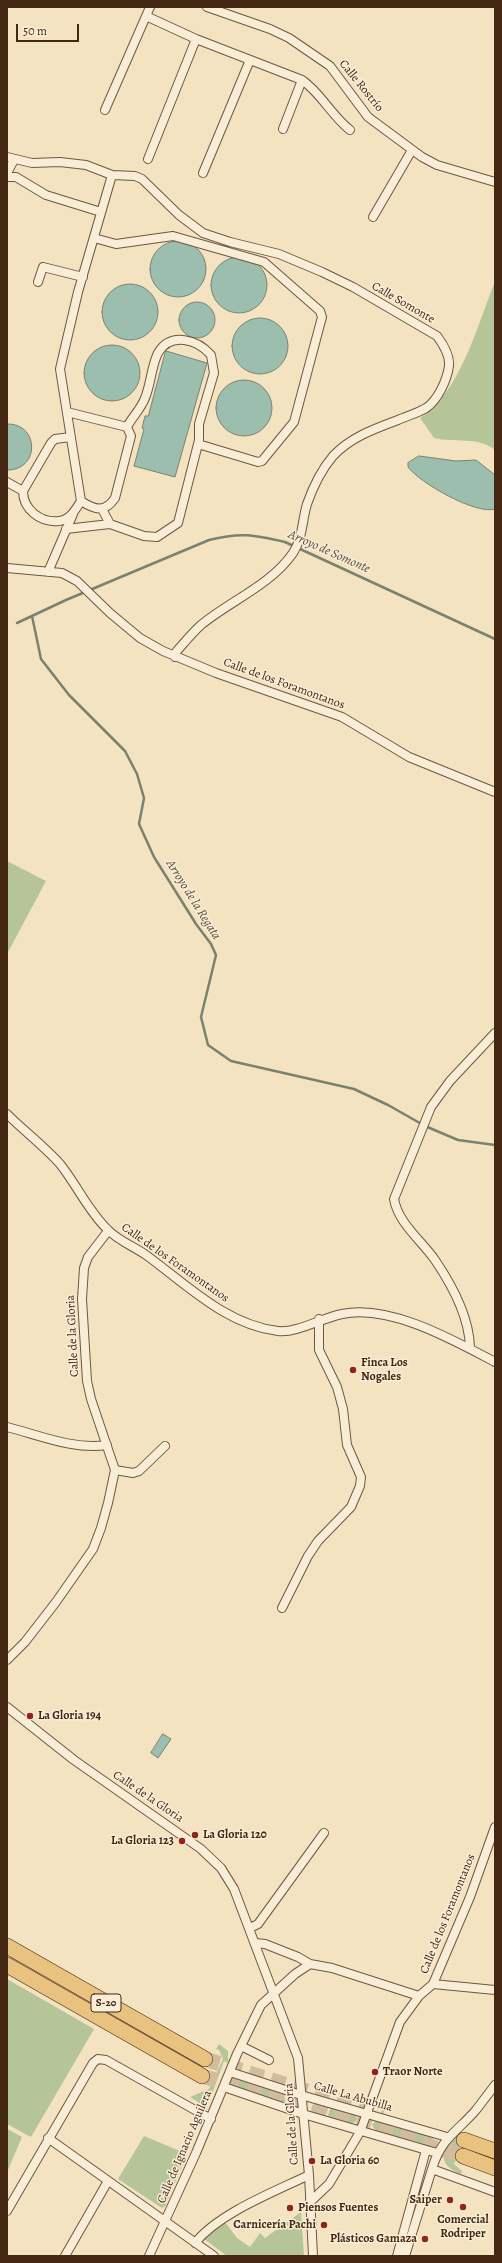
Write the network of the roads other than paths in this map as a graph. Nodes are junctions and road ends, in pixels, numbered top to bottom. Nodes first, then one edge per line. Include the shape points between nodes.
1 (150, 7) edge
2 (207, 7) edge
3 (146, 16) junction
4 (196, 39) junction
5 (250, 60) junction
6 (302, 80) junction
7 (104, 110) dead end
8 (283, 129) dead end
9 (350, 130) dead end
10 (412, 150) junction
11 (10, 159) edge
12 (148, 159) dead end
13 (203, 173) dead end
14 (7, 174) edge
15 (112, 175) junction
16 (7, 177) edge
17 (495, 182) edge
18 (101, 212) junction
19 (373, 217) dead end
20 (94, 238) junction
21 (83, 277) junction
22 (38, 282) dead end
23 (67, 412) junction
24 (127, 428) junction
25 (71, 437) junction
26 (198, 444) junction
27 (7, 482) edge
28 (23, 491) junction
29 (81, 501) junction
30 (102, 509) junction
31 (73, 513) junction
32 (110, 524) junction
33 (66, 529) junction
34 (7, 568) edge
35 (48, 572) junction
36 (174, 657) junction
37 (495, 792) edge
38 (495, 1033) edge
39 (7, 1114) edge
40 (108, 1231) junction
41 (319, 1319) junction
42 (470, 1347) junction
43 (495, 1362) edge
44 (7, 1427) edge
45 (107, 1445) junction
46 (165, 1446) dead end
47 (115, 1470) junction
48 (282, 1608) dead end
49 (7, 1660) edge
50 (7, 1707) edge
51 (495, 1827) edge
52 (324, 1833) dead end
53 (493, 1839) edge
54 (250, 1928) junction
55 (256, 1943) junction
56 (7, 1946) edge
57 (310, 1964) junction
58 (7, 1965) edge
59 (433, 1984) junction
60 (495, 1990) edge
61 (274, 1994) junction
62 (419, 1996) junction
63 (241, 2046) junction
64 (205, 2059) tunnel mouth
65 (269, 2060) dead end
66 (230, 2072) junction
67 (202, 2076) tunnel mouth
68 (495, 2085) edge
69 (224, 2088) junction
70 (301, 2095) junction
71 (303, 2114) junction
72 (366, 2114) junction
73 (211, 2119) junction
74 (360, 2132) junction
75 (447, 2137) junction
76 (48, 2138) junction
77 (464, 2140) tunnel mouth
78 (426, 2150) junction
79 (495, 2151) edge
80 (437, 2153) junction
81 (463, 2156) tunnel mouth
82 (495, 2168) edge
83 (432, 2169) junction
84 (308, 2175) junction
85 (108, 2181) junction
86 (495, 2192) edge
87 (310, 2202) junction
88 (7, 2211) edge
89 (166, 2222) junction
90 (195, 2243) junction
91 (65, 2256) edge
92 (149, 2256) edge
93 (214, 2256) edge
94 (313, 2256) edge
95 (396, 2256) edge
96 (405, 2256) edge

1 - 3 street
2 - 10 street, Calle Rostrío via 289,38 330,66 368,117
3 - 4 street
3 - 7 street
4 - 5 street
4 - 12 street
5 - 6 street
5 - 13 street
6 - 8 street
6 - 9 street via 314,88 338,121
10 - 17 street, Calle Rostrío via 437,165
10 - 19 street
11 - 14 street
11 - 15 street, Calle Somonte via 32,163 60,162 86,165
15 - 18 street
15 - 36 street, Calle Somonte via 135,176 142,179 179,215 203,233 279,254 353,287 437,336 442,343 449,366 442,388 427,408 346,443 332,458 315,484 294,552 267,579 200,626
16 - 18 street via 16,176 46,194
18 - 20 street
20 - 21 street
20 - 26 street via 116,244 173,236 264,262 320,311 322,317 294,422 262,461
21 - 22 street via 43,267
21 - 23 street via 60,369
23 - 24 street
23 - 25 street
24 - 26 street via 145,399 158,353 174,341 195,342 211,355 214,369 199,424
24 - 30 street via 131,436 115,498 110,506
25 - 28 street via 55,439
25 - 29 street
26 - 32 street via 178,523 157,537 144,536
27 - 28 street
28 - 31 street via 26,505 39,517 59,521
29 - 30 street via 96,509
29 - 31 street
30 - 32 street
31 - 33 street
32 - 33 street
33 - 35 street
34 - 35 street, Calle de los Foramontanos
35 - 36 street, Calle de los Foramontanos via 62,573 81,584 140,638
36 - 37 street, Calle de los Foramontanos via 329,711 360,726 409,757
38 - 42 street via 450,1081 431,1108 396,1191 396,1206 402,1218 435,1260 460,1305
39 - 40 street, Calle de los Foramontanos via 58,1163
40 - 41 street, Calle de los Foramontanos via 144,1254 213,1306 254,1326 279,1332
40 - 45 street, Calle de la Gloria via 88,1257 84,1268 82,1292 87,1381
41 - 42 street, Calle de los Foramontanos via 343,1313 378,1314 424,1328
41 - 48 street via 319,1350 337,1387 343,1409 347,1445 361,1477 360,1486 351,1507 318,1541 308,1556
42 - 43 street, Calle de los Foramontanos
44 - 45 street via 71,1444 96,1447
45 - 47 street, Calle de la Gloria
46 - 47 street via 139,1471 133,1473
47 - 49 street via 101,1528 93,1549 25,1642
50 - 54 street, Calle de la Gloria via 74,1760 213,1859 234,1889
51 - 53 street, Calle de los Foramontanos
52 - 54 street via 258,1924
53 - 59 street, Calle de los Foramontanos
54 - 55 street, Calle de la Gloria
55 - 57 street via 298,1956
55 - 61 street, Calle de la Gloria
56 - 64 highway, S-20
57 - 61 street via 294,1974
57 - 62 street via 332,1968
58 - 67 highway, S-20
59 - 60 street
59 - 62 street, Calle de los Foramontanos
61 - 63 street, Calle de Ignacio Aguilera via 261,2005
61 - 70 street, Calle de la Gloria via 296,2050
62 - 72 street, Calle de los Foramontanos via 394,2033
63 - 65 street
63 - 66 street, Calle de Ignacio Aguilera
66 - 69 street, Calle de Ignacio Aguilera
66 - 70 street, Calle La Abubilla
68 - 75 street via 454,2134
69 - 71 street
69 - 73 street, Calle de Ignacio Aguilera
70 - 71 street, Calle de la Gloria
70 - 72 street, Calle La Abubilla
71 - 74 street
71 - 84 street, Calle de la Gloria
72 - 74 street, Calle de los Foramontanos
72 - 75 street, Calle La Abubilla
73 - 76 street via 106,2060 98,2059 93,2063
73 - 89 street, Calle de Ignacio Aguilera
74 - 78 street
74 - 87 street, Calle de los Foramontanos via 329,2184
75 - 80 street
76 - 85 street
76 - 88 street
77 - 79 highway
78 - 80 street
78 - 95 street
80 - 83 street
81 - 82 highway
83 - 86 street
83 - 96 street
84 - 87 street, Calle de la Gloria
84 - 90 street via 248,2205 209,2229
85 - 89 street
85 - 91 street
87 - 94 street, Calle de la Gloria
89 - 90 street
89 - 92 street, Calle de Ignacio Aguilera
90 - 93 street

